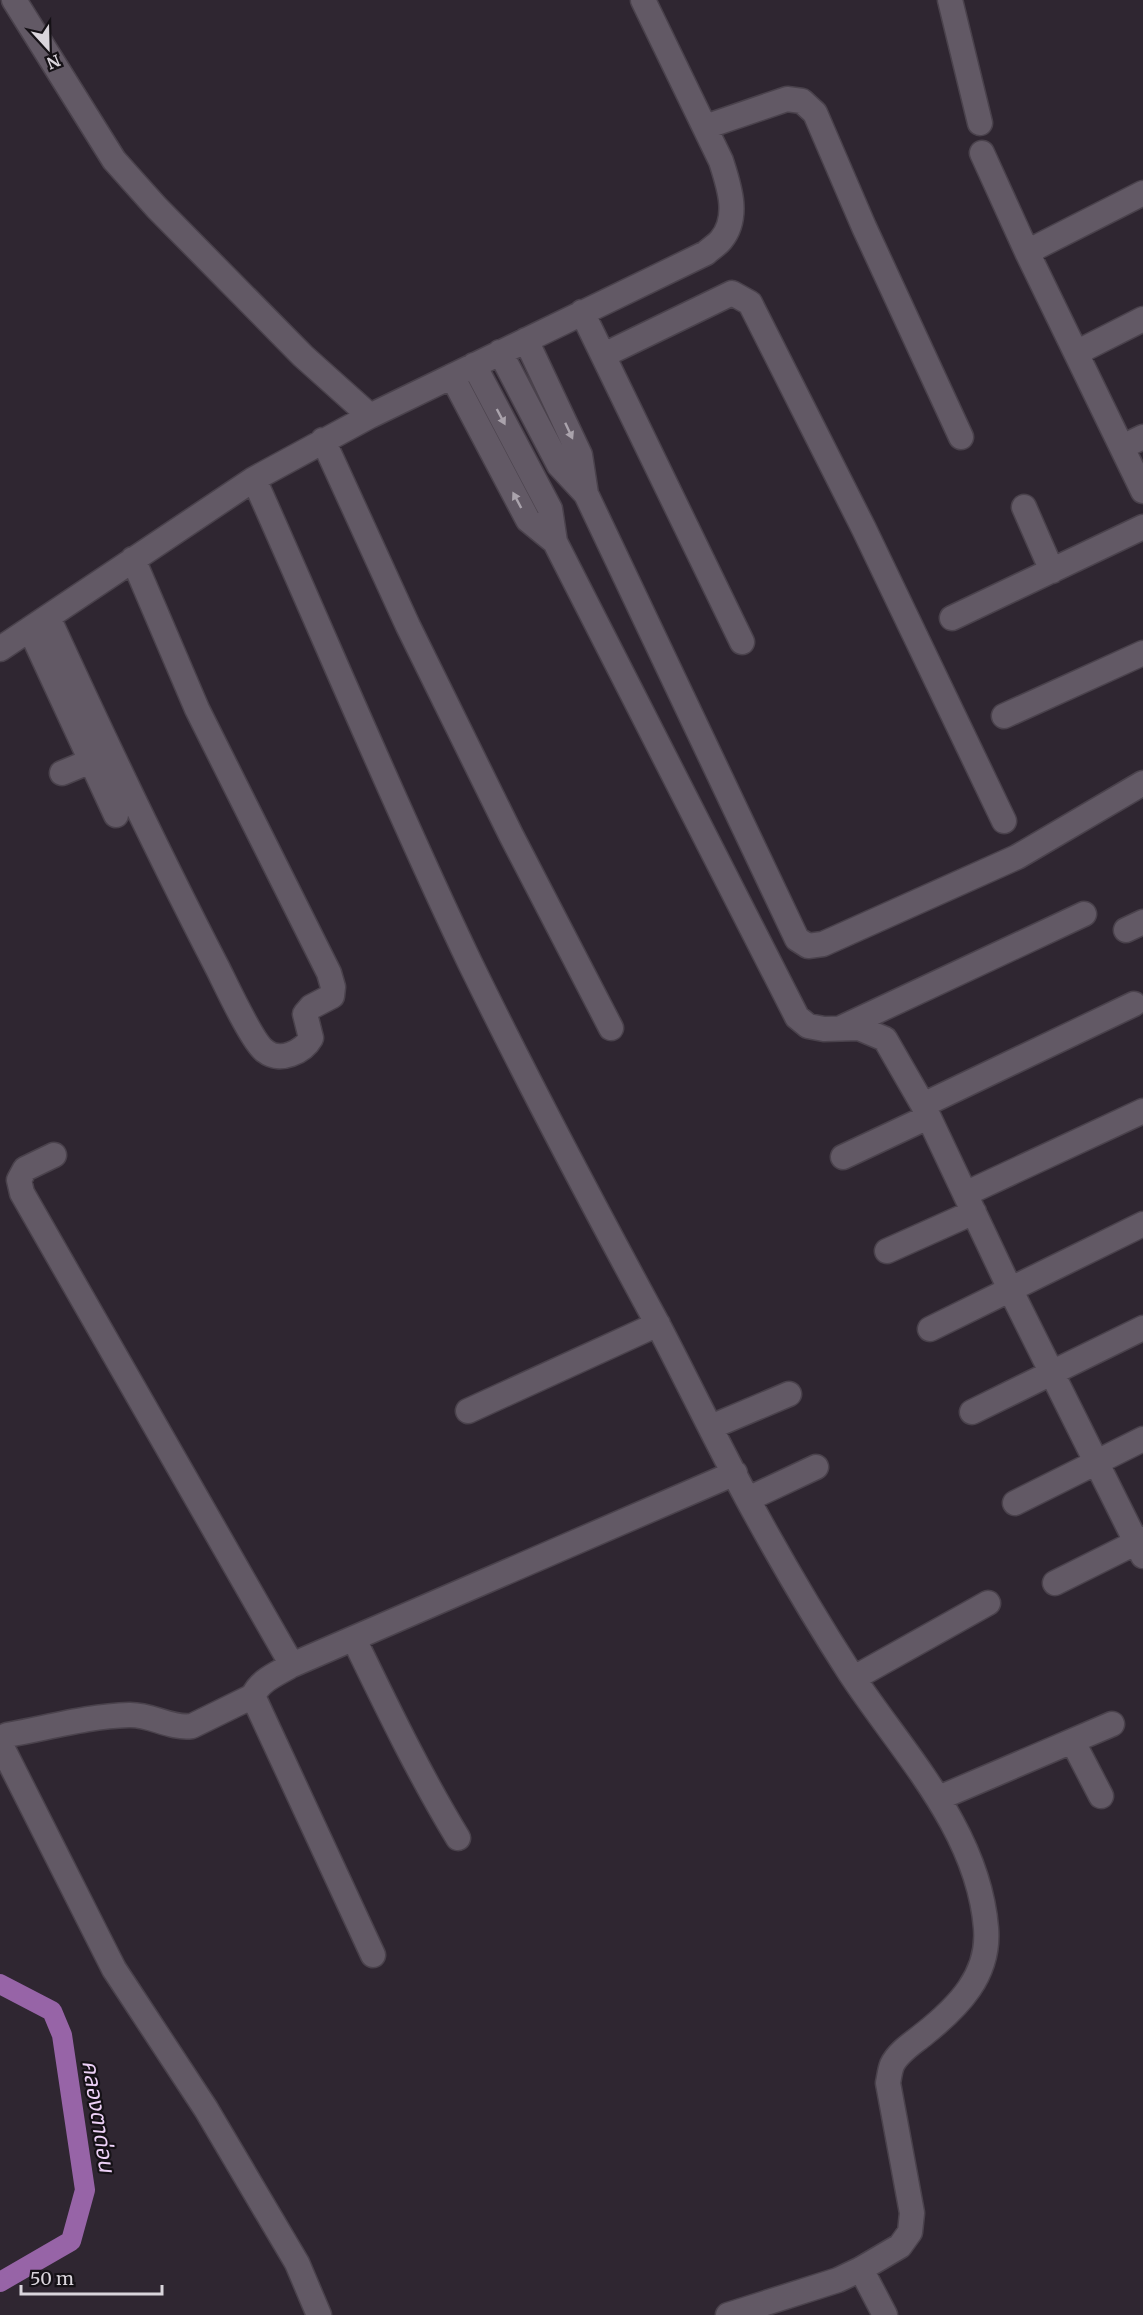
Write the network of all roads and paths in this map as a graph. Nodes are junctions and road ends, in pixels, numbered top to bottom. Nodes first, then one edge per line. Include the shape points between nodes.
1 (14, 0) edge
2 (643, 0) edge
3 (950, 0) edge
4 (980, 123) dead end
5 (705, 127) junction
6 (982, 153) dead end
7 (1143, 193) edge
8 (1027, 252) junction
9 (582, 312) junction
10 (1143, 319) edge
11 (526, 340) junction
12 (500, 352) junction
13 (1076, 353) junction
14 (604, 355) junction
15 (474, 365) junction
16 (452, 376) junction
17 (370, 416) junction
18 (961, 437) dead end
19 (323, 440) junction
20 (1132, 442) edge
21 (254, 479) junction
22 (1143, 491) edge
23 (586, 494) junction
24 (1024, 507) dead end
25 (1143, 527) edge
26 (555, 542) junction
27 (133, 559) junction
28 (1052, 571) junction
29 (952, 618) dead end
30 (39, 623) junction
31 (742, 642) dead end
32 (0, 649) edge
33 (1143, 653) edge
34 (1004, 716) dead end
35 (91, 761) junction
36 (62, 773) dead end
37 (1143, 783) edge
38 (116, 815) dead end
39 (1004, 821) dead end
40 (1084, 914) dead end
41 (1134, 1004) dead end
42 (843, 1027) junction
43 (610, 1028) dead end
44 (926, 1111) junction
45 (1143, 1111) edge
46 (54, 1155) dead end
47 (843, 1157) dead end
48 (969, 1203) junction
49 (1143, 1224) edge
50 (887, 1251) dead end
51 (1010, 1289) junction
52 (658, 1324) junction
53 (1143, 1328) edge
54 (930, 1329) dead end
55 (1052, 1372) junction
56 (789, 1394) dead end
57 (468, 1411) dead end
58 (972, 1412) dead end
59 (711, 1427) junction
60 (1143, 1439) edge
61 (1096, 1462) junction
62 (816, 1467) dead end
63 (735, 1473) junction
64 (748, 1499) junction
65 (1015, 1503) dead end
66 (1141, 1546) edge
67 (1055, 1583) dead end
68 (988, 1603) dead end
69 (354, 1639) junction
70 (292, 1665) junction
71 (854, 1678) junction
72 (253, 1696) junction
73 (1112, 1724) dead end
74 (1073, 1742) junction
75 (1101, 1796) dead end
76 (939, 1798) junction
77 (458, 1838) dead end
78 (373, 1955) dead end
79 (861, 2270) junction
80 (319, 2315) edge
81 (728, 2315) edge
82 (885, 2315) edge

1 - 17 street via 114,160 303,356
2 - 5 street
3 - 4 street
5 - 9 street via 729,186 730,223 721,240 706,253
5 - 18 street via 787,99 802,101 815,113
6 - 8 street
7 - 8 street
8 - 13 street
9 - 11 street
9 - 14 street
10 - 13 street
11 - 12 street
11 -> 23 street via 580,455
12 - 15 street
12 - 23 street via 559,465
13 - 20 street
14 - 31 street
14 - 39 street via 732,293 750,303
15 - 16 street
15 -> 26 street via 550,509
16 - 17 street
26 -> 16 street via 528,520
17 - 19 street
19 - 21 street
19 - 43 street via 510,836
20 - 22 street
21 - 27 street
21 - 52 street via 469,961 587,1195
23 - 37 street via 797,939 808,946 823,944 1017,857
24 - 28 street
25 - 28 street
26 - 42 street via 796,1017 808,1026
27 - 30 street
27 - 30 street via 197,709 329,974 332,996 305,1014 311,1038 307,1046 290,1055 263,1051
28 - 29 street
30 - 32 street
30 - 35 street
33 - 34 street
35 - 36 street
35 - 38 street
40 - 42 street
41 - 44 street
42 - 44 street via 859,1028 885,1040
44 - 47 street
44 - 48 street
45 - 48 street
46 - 70 street via 25,1168 19,1180 22,1193
48 - 50 street
48 - 51 street
49 - 51 street
51 - 54 street
51 - 55 street
52 - 57 street
52 - 59 street
53 - 55 street
55 - 58 street
55 - 61 street
56 - 59 street
59 - 63 street
60 - 61 street
61 - 65 street
61 - 66 street
62 - 64 street
63 - 64 street
63 - 69 street
64 - 71 street
66 - 67 street
68 - 71 street
69 - 70 street
69 - 77 street via 405,1744
70 - 72 street via 264,1681
71 - 76 street
72 - 78 street
72 - 80 street via 192,1726 132,1715 1,1739 114,1969 206,2109 291,2253
73 - 74 street
74 - 75 street
74 - 76 street
76 - 79 street via 981,1896 987,1932 983,1962 963,1998 901,2053 891,2067 888,2083 912,2213 910,2232 900,2246
79 - 81 street
79 - 82 street

